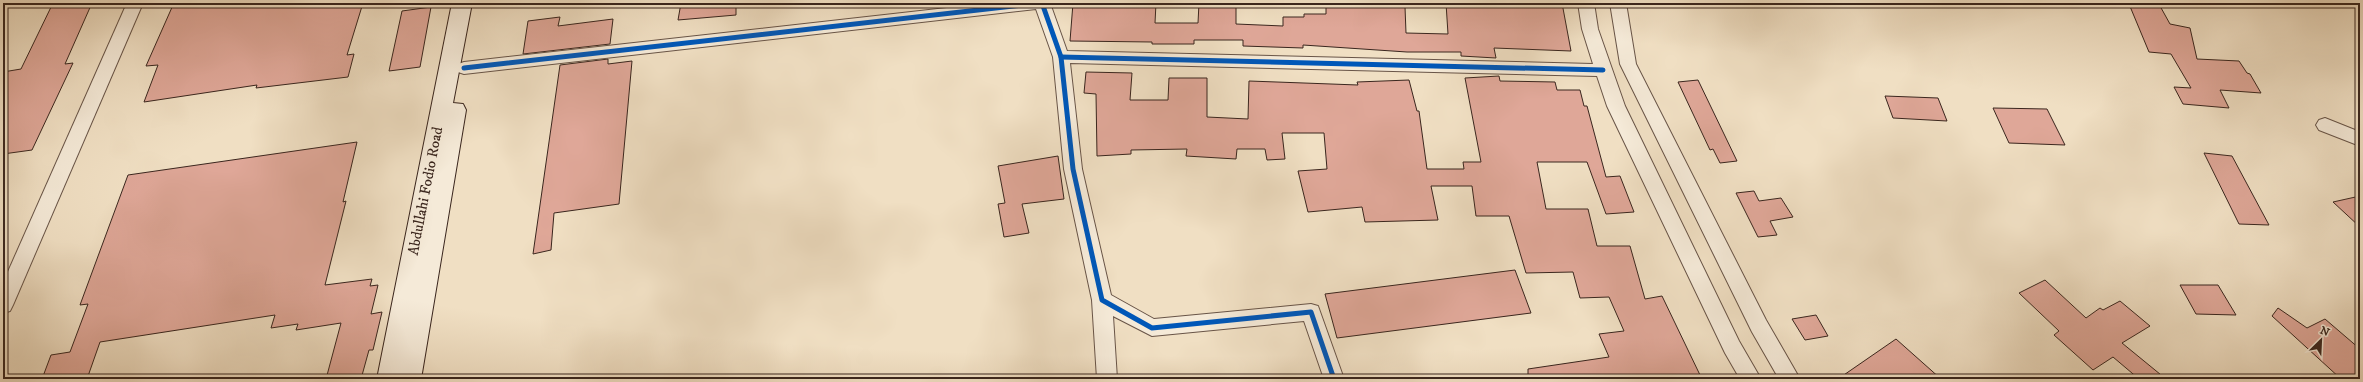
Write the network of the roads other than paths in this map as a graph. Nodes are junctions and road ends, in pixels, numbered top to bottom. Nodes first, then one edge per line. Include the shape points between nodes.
1 (134, 3) edge
2 (462, 3) edge
3 (478, 3) edge
4 (1041, 3) edge
5 (1586, 3) edge
6 (1618, 3) edge
7 (1061, 57) junction
8 (464, 68) junction
9 (1603, 70) junction
10 (2325, 125) dead end
11 (2360, 139) edge
12 (1102, 300) junction
13 (3, 305) edge
14 (389, 379) edge
15 (410, 379) edge
16 (1107, 379) edge
17 (1334, 379) edge
18 (1751, 379) edge
19 (1790, 379) edge

1 - 13 street
2 - 14 main road, Abdullahi Fodio Road
3 - 8 main road, Abdullahi Fodio Road
4 - 7 street
4 - 8 street
5 - 9 street via 1590,29
6 - 19 street via 1631,71 1759,326
7 - 9 street
7 - 12 street via 1072,169
8 - 15 main road, Abdullahi Fodio Road
9 - 18 street via 1616,106 1732,347
10 - 11 street
12 - 16 street
12 - 17 street via 1152,328 1311,312

